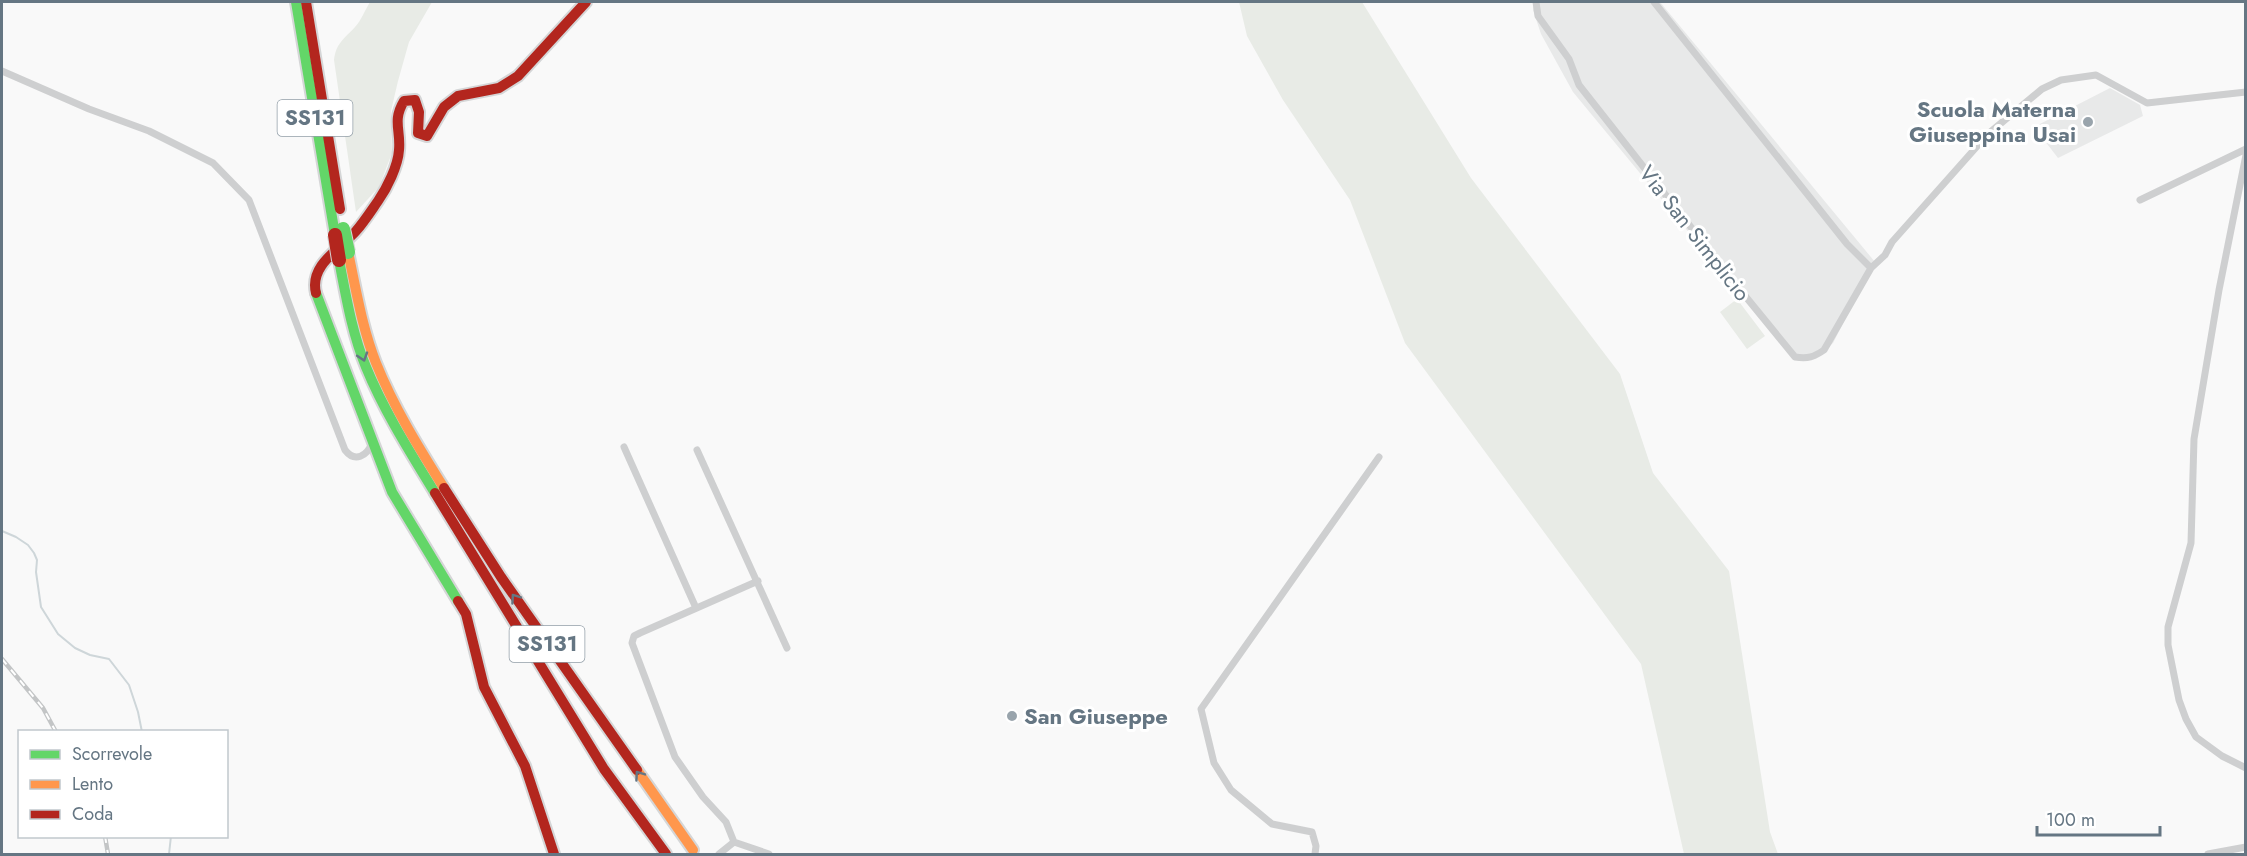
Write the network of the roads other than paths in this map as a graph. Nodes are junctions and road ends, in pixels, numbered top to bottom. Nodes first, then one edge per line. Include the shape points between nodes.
1 (296, 2) edge
2 (306, 2) edge
3 (586, 2) edge
4 (1536, 2) edge
5 (1654, 2) edge
6 (2, 71) edge
7 (2246, 92) edge
8 (2246, 149) edge
9 (2246, 155) edge
10 (2140, 200) dead end
11 (339, 232) junction
12 (343, 256) junction
13 (1871, 268) junction
14 (372, 442) junction
15 (624, 447) dead end
16 (697, 450) dead end
17 (1379, 457) dead end
18 (426, 462) junction
19 (425, 479) junction
20 (758, 580) junction
21 (696, 608) junction
22 (788, 648) dead end
23 (2246, 768) edge
24 (734, 842) junction
25 (2246, 847) edge
26 (693, 850) dead end
27 (554, 855) edge
28 (666, 855) edge
29 (719, 855) edge
30 (769, 855) edge
31 (1316, 855) edge
32 (2208, 855) edge

1 - 11 main road, SS131
2 - 11 main road, SS131
3 - 14 main road via 518,76 507,85 457,95 448,102 427,136 418,133 415,100 404,100 396,125 399,150 380,198 315,277 315,290
4 - 13 street, Via San Simplicio via 1538,16 1569,59 1580,86 1796,357 1806,359 1824,350
5 - 13 street via 1847,244
6 - 14 street via 149,131 213,163 239,188 249,200 345,450 351,456 361,457
7 - 13 street, Via San Simplicio via 2147,103 2096,75 2061,80 2042,89 1988,134
8 - 10 street
9 - 23 street via 2194,439 2191,543 2168,627 2168,645 2179,700 2196,736
11 - 12 main road, SS131, bridge
12 - 18 main road, SS131 via 376,363
12 -> 19 main road, SS131 via 353,327 366,367
14 - 27 main road via 392,492 466,614 490,702 525,766
15 - 21 street
16 - 20 street
17 - 31 street via 1201,709 1214,763 1231,790 1272,824 1312,832
18 - 19 main road
26 -> 18 main road, SS131 via 501,577
19 - 28 main road, SS131 via 604,769
20 - 21 street
20 - 22 street
21 - 24 street via 634,636 632,643 675,757 726,822
24 - 29 street
24 - 30 street
25 - 32 street

